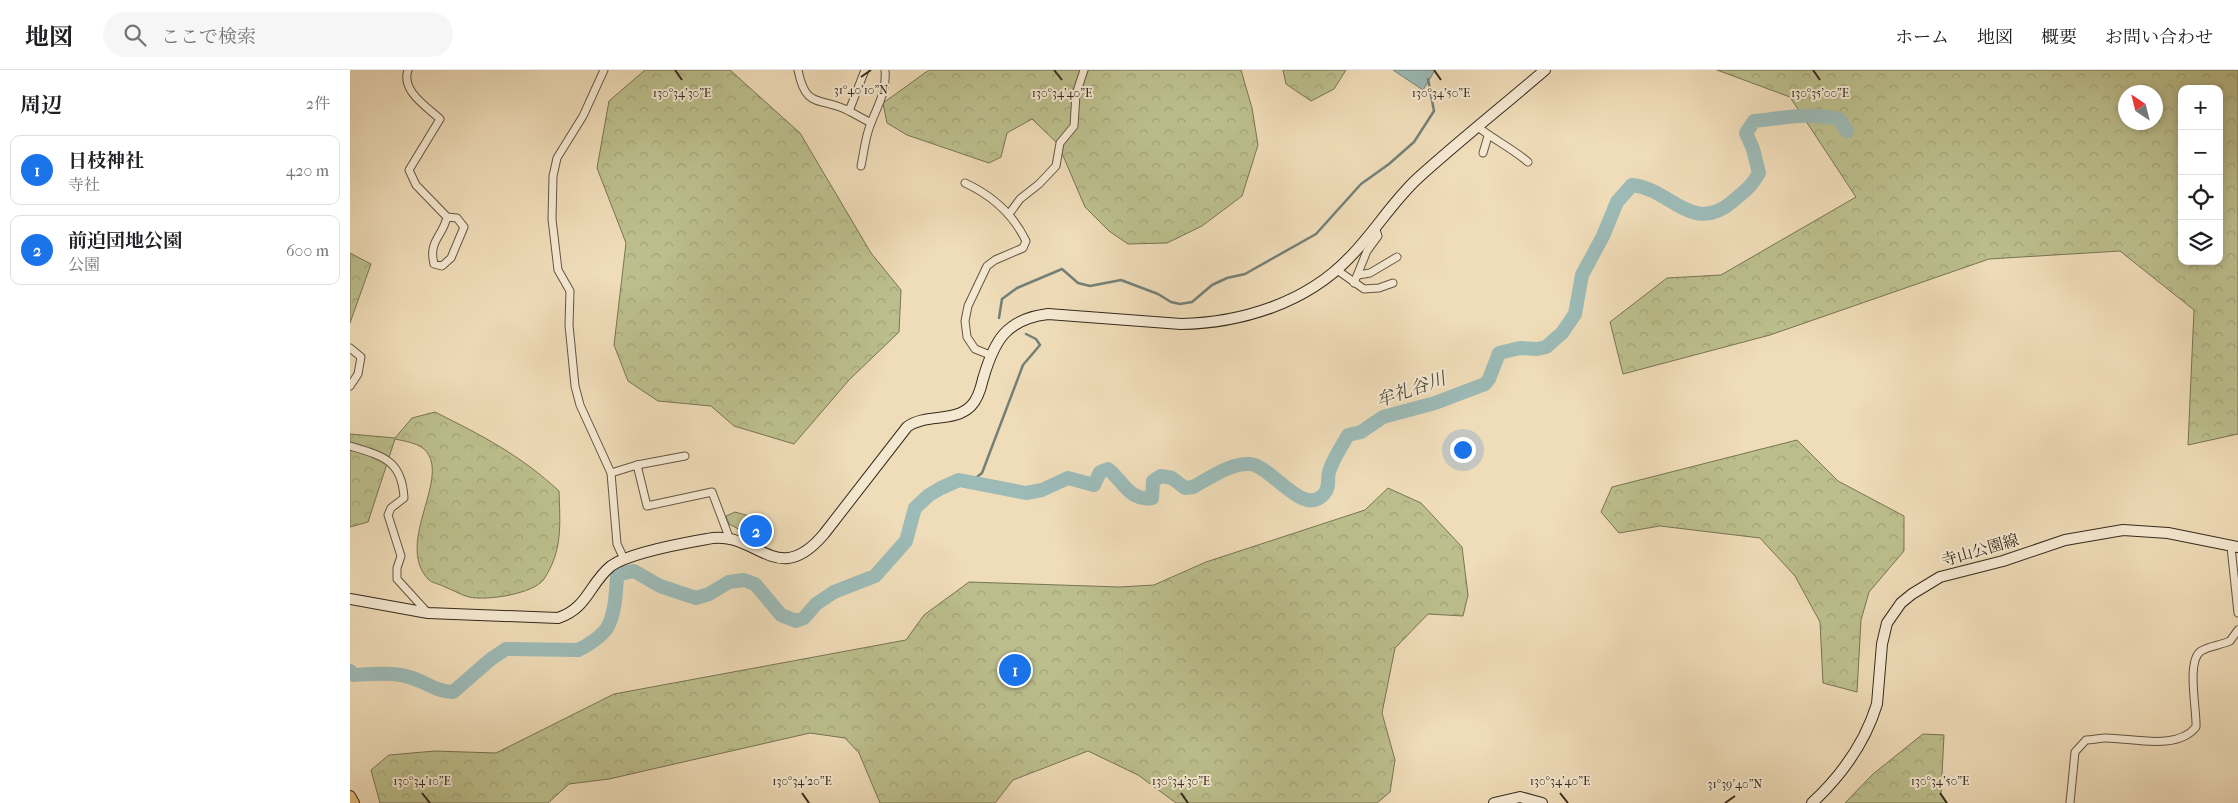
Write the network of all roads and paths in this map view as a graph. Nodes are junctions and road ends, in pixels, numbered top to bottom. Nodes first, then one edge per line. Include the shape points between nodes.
1 (408, 70) edge
2 (604, 70) edge
3 (798, 70) edge
4 (865, 70) edge
5 (885, 70) edge
6 (1084, 70) edge
7 (1545, 70) edge
8 (849, 111) junction
9 (871, 123) junction
10 (1478, 127) junction
11 (1488, 136) junction
12 (1484, 153) dead end
13 (1528, 162) dead end
14 (861, 166) dead end
15 (965, 183) dead end
16 (1009, 214) junction
17 (447, 217) junction
18 (1375, 227) junction
19 (1397, 257) dead end
20 (1337, 270) junction
21 (1358, 274) junction
22 (1354, 283) junction
23 (1393, 283) dead end
24 (350, 348) edge
25 (990, 355) junction
26 (350, 386) edge
27 (350, 446) edge
28 (685, 456) dead end
29 (637, 465) junction
30 (611, 473) junction
31 (729, 537) junction
32 (2234, 547) edge
33 (624, 559) junction
34 (350, 599) edge
35 (428, 613) junction
36 (2238, 613) edge
37 (2238, 630) edge
38 (350, 796) edge
39 (354, 803) edge
40 (1494, 803) edge
41 (1542, 803) edge
42 (1812, 803) edge
43 (2070, 803) edge
44 (2075, 803) edge

1 - 17 street via 405,79 408,88 440,119 409,170 416,185
2 - 30 street via 557,158 553,176 552,219 558,270 570,291 569,325 578,398
3 - 8 street via 807,96
4 - 8 street
5 - 9 street via 882,100
6 - 16 street via 1076,94 1074,126 1060,143 1056,166 1020,198
7 - 10 street
8 - 9 street
9 - 14 street
10 - 11 street
10 - 18 street via 1401,195
11 - 12 street
11 - 13 street via 1515,150
15 - 16 street via 978,187
16 - 25 street via 1026,241 1023,248 987,266 968,306 965,321 967,336 975,349
17 - 17 street via 458,218 464,226 451,258 442,266 434,264 432,255 436,237 445,227
18 - 20 street
18 - 21 street via 1378,236 1367,251
19 - 21 street via 1370,273
20 - 22 street
20 - 25 street via 1286,301 1213,322 1181,324 1048,314 1034,316 1009,329
21 - 22 street
22 - 23 street via 1364,289
24 - 26 street via 361,357 358,374
25 - 31 street via 972,406 962,413 921,418 907,427 814,546 803,553 770,557
27 - 35 street via 375,453 399,469 404,498 390,508 388,515 400,556 397,579
28 - 29 street
29 - 30 street
29 - 31 street via 647,506 712,492
30 - 33 street via 617,544
31 - 33 street via 708,538
32 - 36 street
32 - 42 street, 寺山公園線 via 2168,533 2123,530 2065,540 1932,581 1901,603 1887,622 1874,714 1849,762
33 - 35 street via 602,575 577,609 558,618
34 - 35 street
37 - 43 street via 2230,642 2196,655 2193,664 2196,727 2191,733 2168,741 2086,740 2075,752
38 - 39 main road
40 - 41 street via 1520,797
43 - 44 street

